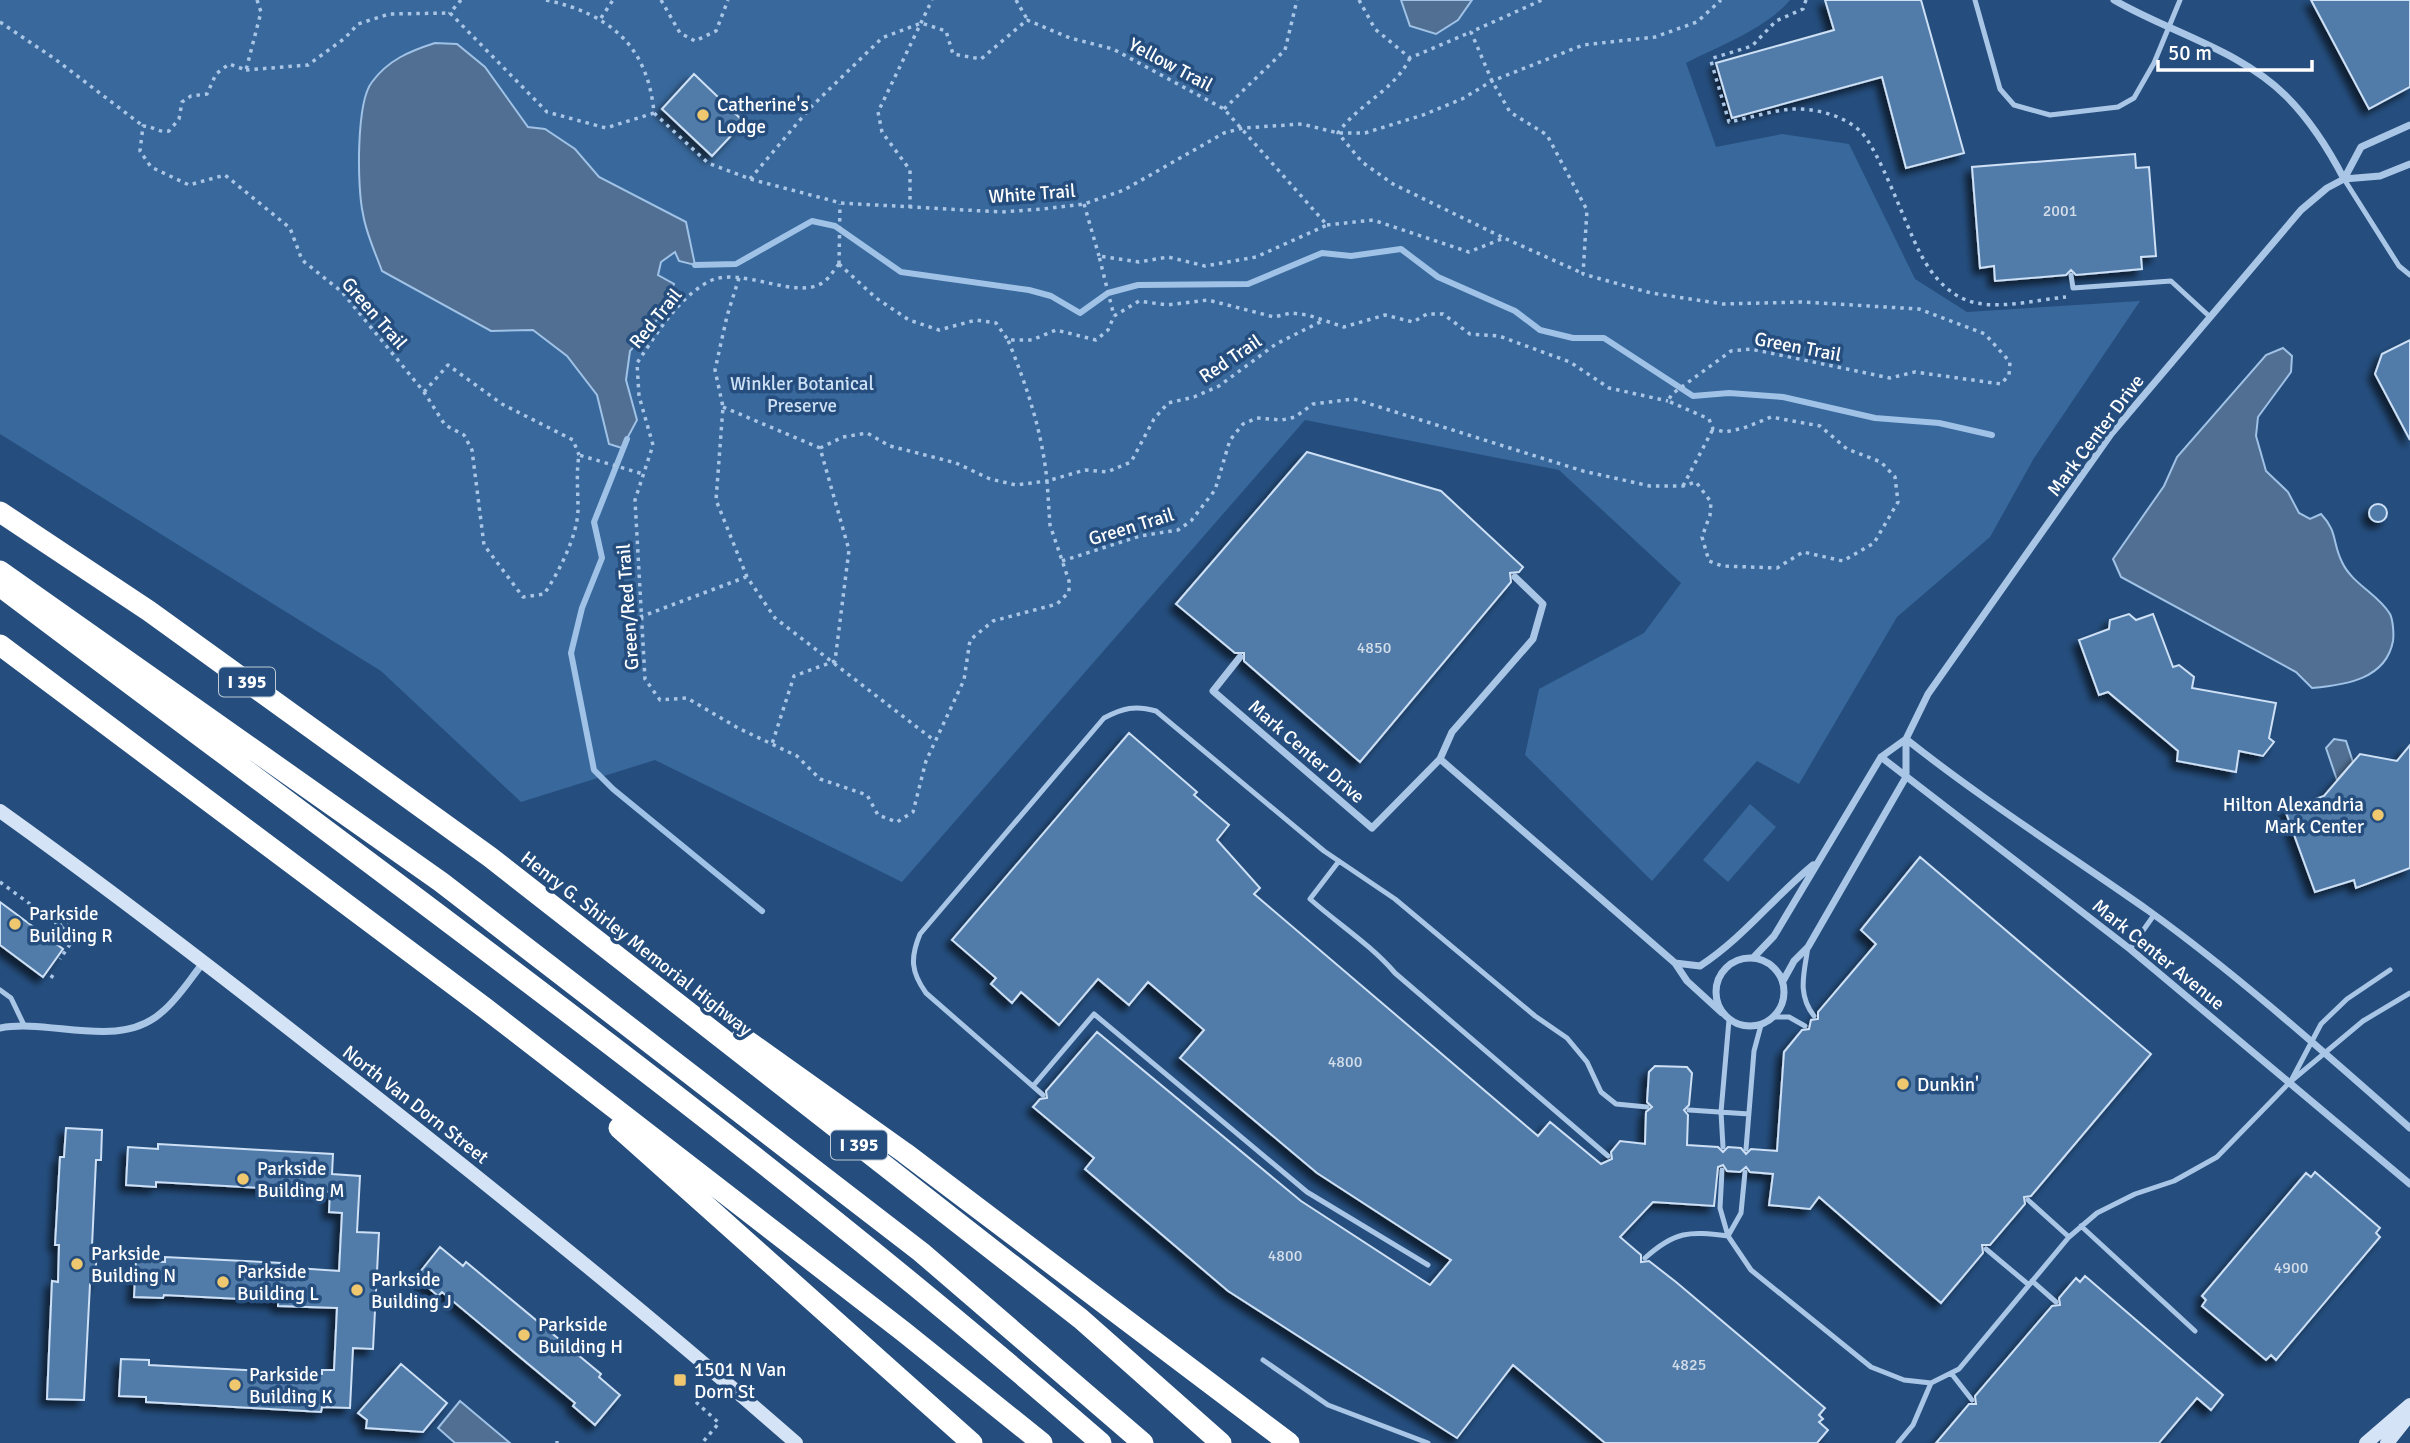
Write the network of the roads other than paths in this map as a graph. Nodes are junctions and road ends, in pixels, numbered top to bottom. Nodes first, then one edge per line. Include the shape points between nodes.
1 (1975, 0) edge
2 (2114, 0) edge
3 (2179, 0) edge
4 (2168, 29) junction
5 (2410, 125) edge
6 (2410, 164) edge
7 (2344, 179) junction
8 (2071, 275) dead end
9 (2410, 275) edge
10 (2209, 317) junction
11 (0, 512) edge
12 (0, 571) edge
13 (1515, 577) dead end
14 (0, 586) edge
15 (0, 645) edge
16 (1240, 657) dead end
17 (1906, 739) junction
18 (1881, 757) junction
19 (1440, 760) junction
20 (1906, 777) junction
21 (0, 811) edge
22 (490, 857) junction
23 (1819, 860) junction
24 (1339, 861) junction
25 (2154, 915) junction
26 (1808, 947) junction
27 (2130, 949) junction
28 (1753, 958) junction
29 (204, 962) junction
30 (1675, 963) junction
31 (2390, 971) dead end
32 (1783, 981) junction
33 (0, 990) edge
34 (2410, 993) edge
35 (485, 1008) junction
36 (1722, 1013) junction
37 (1814, 1016) dead end
38 (1774, 1017) junction
39 (1729, 1020) junction
40 (24, 1025) junction
41 (1761, 1025) junction
42 (1805, 1026) dead end
43 (0, 1028) edge
44 (2312, 1042) junction
45 (2325, 1053) junction
46 (2290, 1082) junction
47 (1033, 1086) junction
48 (1043, 1096) dead end
49 (1647, 1107) dead end
50 (1689, 1110) dead end
51 (1721, 1112) junction
52 (1749, 1114) junction
53 (2410, 1128) edge
54 (1723, 1147) dead end
55 (1746, 1149) dead end
56 (1608, 1156) dead end
57 (1722, 1170) dead end
58 (1745, 1172) dead end
59 (2410, 1184) edge
60 (2028, 1200) dead end
61 (2081, 1226) junction
62 (1728, 1236) junction
63 (2069, 1237) junction
64 (1986, 1249) dead end
65 (1645, 1258) dead end
66 (1428, 1265) dead end
67 (2031, 1283) junction
68 (2056, 1302) dead end
69 (2196, 1331) dead end
70 (1263, 1360) dead end
71 (1951, 1373) junction
72 (1931, 1383) junction
73 (1972, 1400) dead end
74 (2410, 1405) edge
75 (2410, 1414) edge
76 (1098, 1440) edge
77 (796, 1443) edge
78 (972, 1443) edge
79 (1042, 1443) edge
80 (1143, 1443) edge
81 (1221, 1443) edge
82 (1289, 1443) edge
83 (1428, 1443) edge
84 (1898, 1443) edge
85 (2366, 1443) edge
86 (2387, 1443) edge

1 - 4 lane via 2000,89 2014,105 2050,115 2118,107 2134,97
2 - 4 street
3 - 4 lane
4 - 7 street via 2243,64 2285,94 2311,122
5 - 7 street, Mark Center Drive via 2361,147
6 - 7 street, Mark Center Drive via 2380,176
7 - 9 lane via 2399,266
7 - 10 street, Mark Center Drive via 2301,210
8 - 10 lane via 2073,288 2171,281
10 - 17 street, Mark Center Drive via 2111,434 1928,694
11 - 22 highway, Henry G. Shirley Memorial Highway / I 395 via 149,611
12 - 80 highway via 441,882 921,1252
13 - 19 street, Mark Center Drive via 1544,604 1533,639 1452,732
14 - 76 highway via 612,1048 837,1223
15 - 35 highway
16 - 19 street, Mark Center Drive via 1213,691 1372,828
17 - 18 street, Mark Center Drive
17 - 20 street, Mark Center Drive
17 - 25 street, Mark Center Avenue via 1965,786
18 - 20 street, Mark Center Avenue
18 - 23 street, Mark Center Drive
19 - 30 street
20 - 26 street, Mark Center Drive
20 - 27 street, Mark Center Avenue
21 - 29 main road, North Van Dorn Street
22 - 81 highway, Henry G. Shirley Memorial Highway / I 395 via 1081,1319
22 - 82 highway via 905,1153
23 - 28 street, Mark Center Drive via 1774,936
23 - 30 street, Mark Center Drive via 1721,952 1700,966
24 - 47 lane via 1156,711 1140,706 1104,718 920,934 912,954 914,975 926,993
24 - 49 lane via 1395,899 1567,1038 1587,1062 1601,1092 1616,1104
24 - 56 lane via 1310,899
25 - 27 lane
25 - 44 street, Mark Center Avenue
26 - 32 street, Mark Center Drive
26 - 37 lane via 1801,987 1804,1004
27 - 46 street, Mark Center Avenue
28 - 32 street via 1771,965
28 - 36 street via 1734,962 1720,975 1716,995
29 - 40 street via 161,1014 140,1024 101,1032
29 - 77 main road, North Van Dorn Street via 572,1253
30 - 36 street via 1687,981
31 - 44 lane via 2347,999 2321,1024
32 - 38 street via 1784,1000
33 - 40 lane via 11,998
34 - 45 lane via 2363,1021
35 - 78 highway
35 - 79 highway
36 - 39 street
38 - 41 street
38 - 42 lane via 1789,1017
39 - 41 street via 1748,1027
39 - 51 lane
40 - 43 street
41 - 52 lane
44 - 45 street, Mark Center Avenue
44 - 46 lane
45 - 46 lane
45 - 53 street, Mark Center Avenue
46 - 59 street, Mark Center Avenue
46 - 61 lane via 2217,1157 2174,1181 2097,1213
47 - 48 lane
47 - 66 lane via 1094,1014 1307,1192
50 - 51 lane
51 - 52 lane
51 - 54 lane
52 - 55 lane
57 - 62 lane via 1720,1208
58 - 62 lane via 1741,1213
60 - 63 lane
61 - 63 lane
61 - 69 lane
62 - 65 lane via 1683,1233 1665,1240
62 - 72 lane via 1751,1270 1871,1367 1904,1380
63 - 67 lane
64 - 67 lane
67 - 68 lane
67 - 71 lane
70 - 83 lane via 1328,1405
71 - 72 lane
71 - 73 lane
72 - 84 lane via 1913,1425
74 - 85 main road
75 - 86 main road

